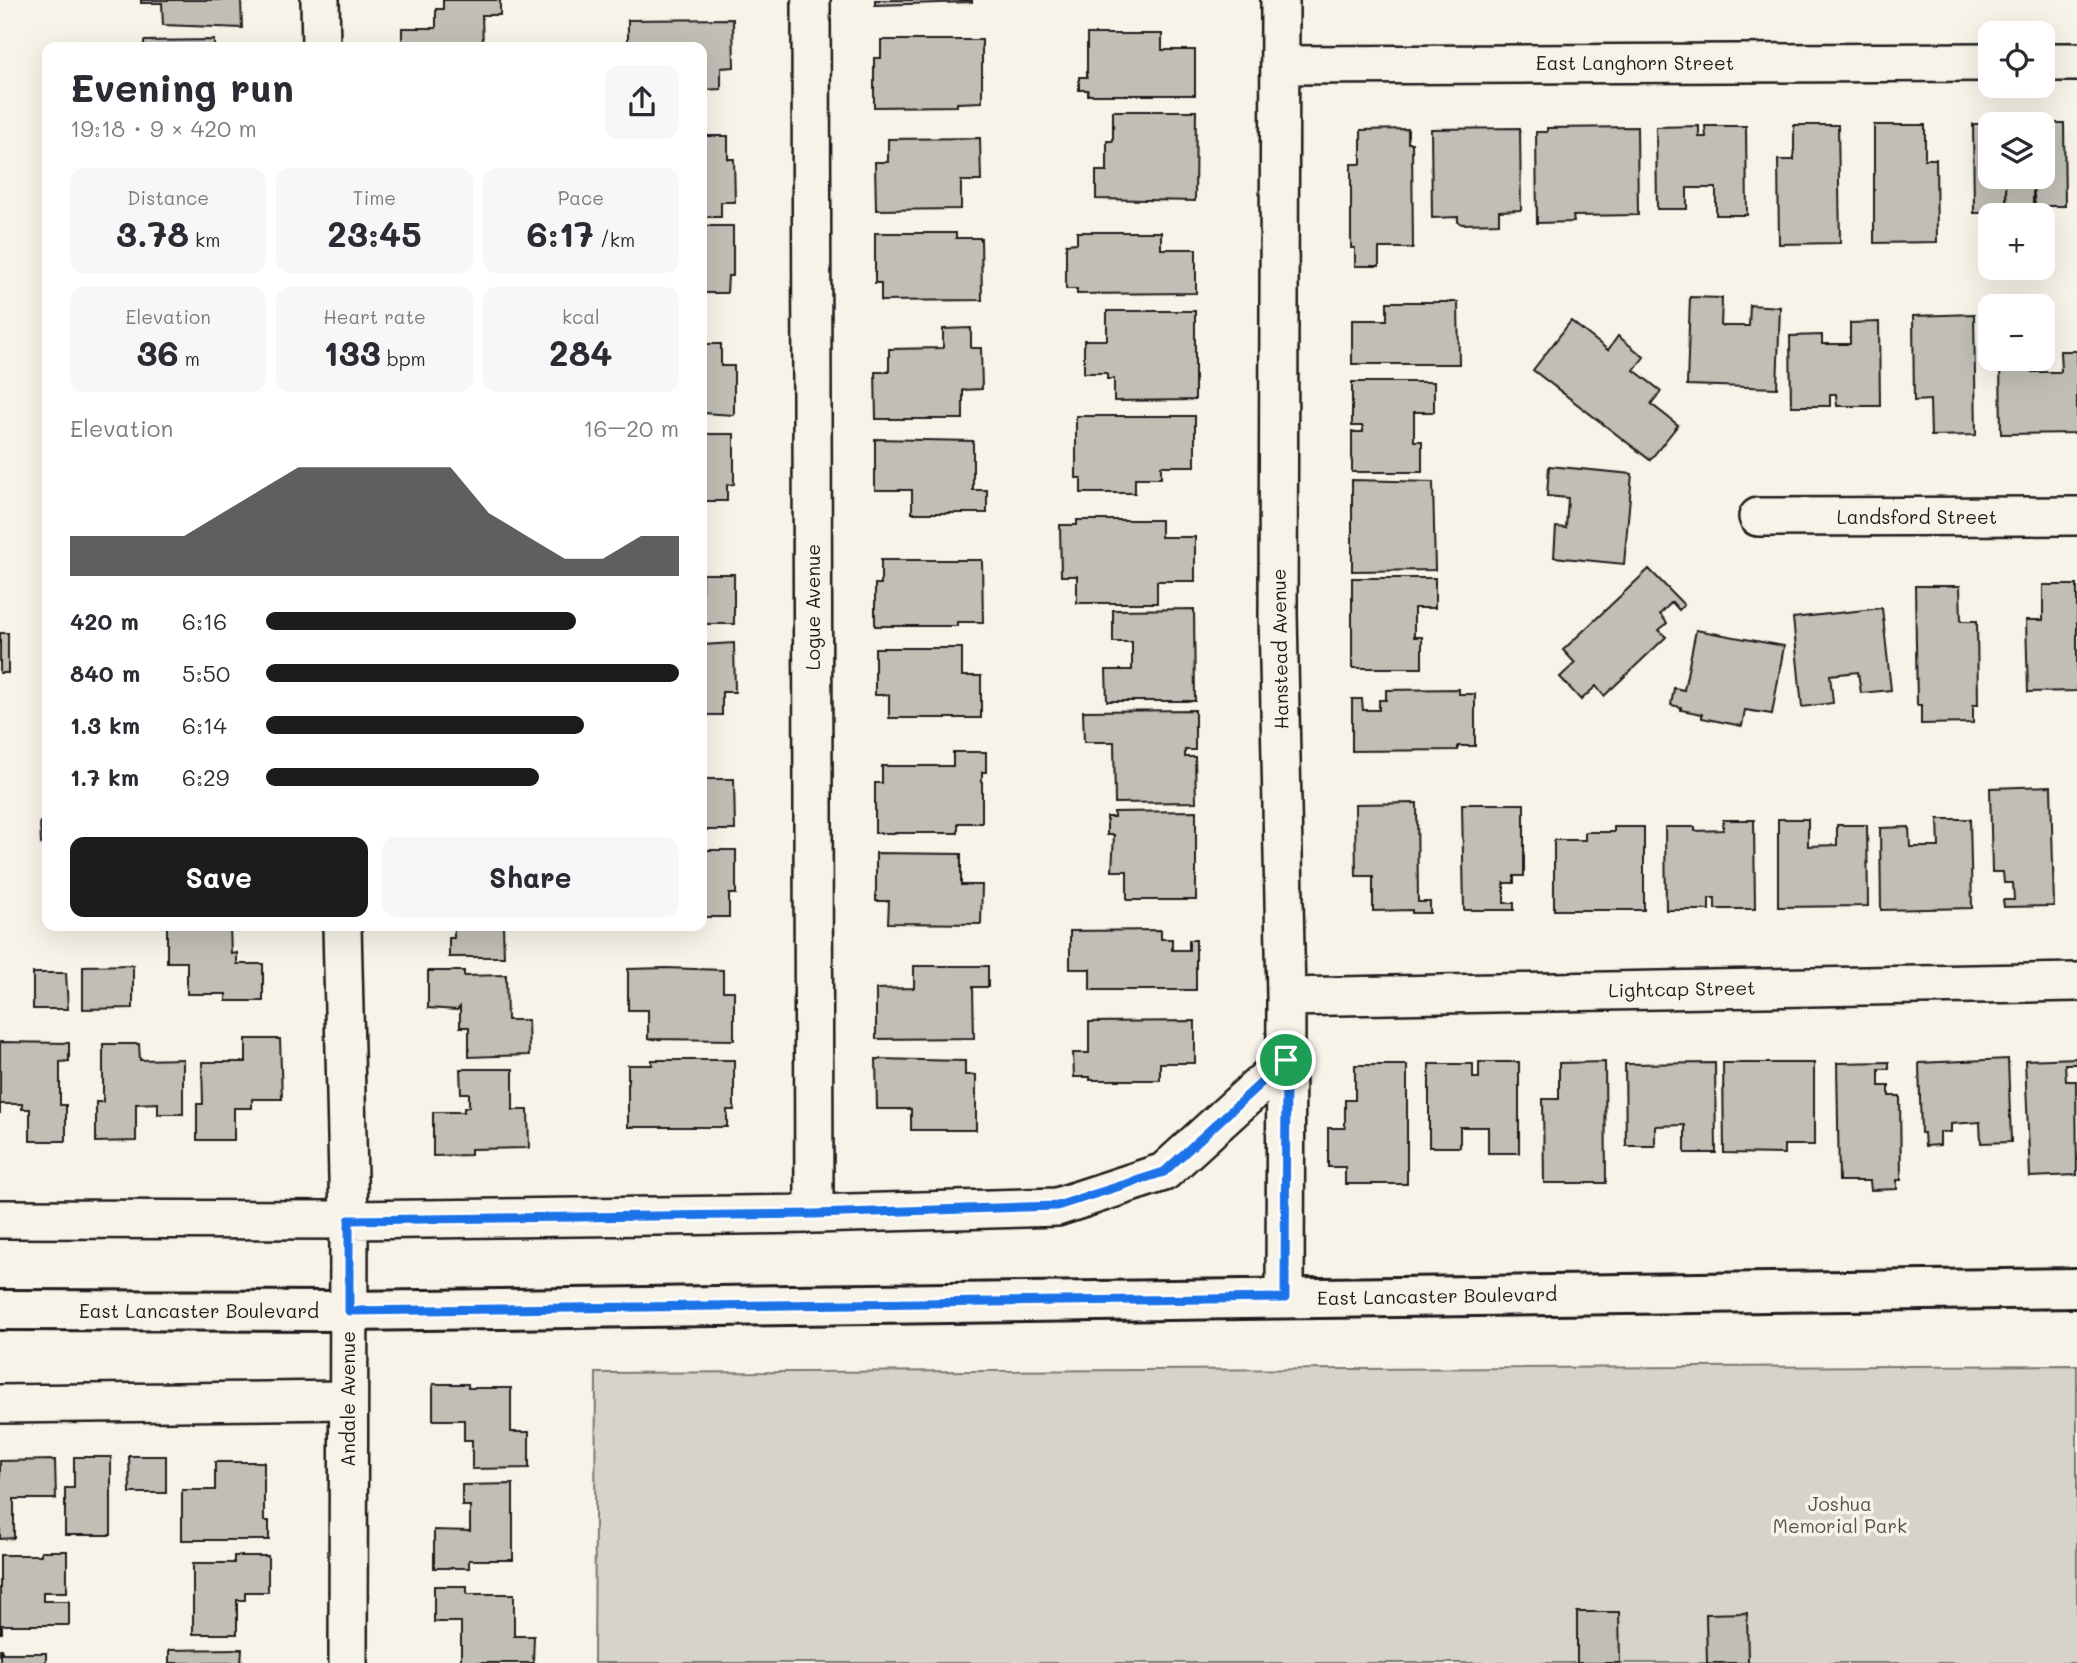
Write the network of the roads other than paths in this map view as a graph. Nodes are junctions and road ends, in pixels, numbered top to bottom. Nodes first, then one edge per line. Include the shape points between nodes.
1 (320, 0) edge
2 (811, 0) edge
3 (1280, 0) edge
4 (321, 42) edge
5 (1978, 62) edge
6 (2055, 62) edge
7 (2077, 62) edge
8 (1281, 65) junction
9 (2077, 516) edge
10 (1758, 517) dead end
11 (342, 931) edge
12 (2077, 982) edge
13 (1286, 997) junction
14 (1286, 1060) junction
15 (814, 1214) junction
16 (0, 1219) edge
17 (349, 1220) junction
18 (2077, 1288) edge
19 (1285, 1298) junction
20 (0, 1310) edge
21 (349, 1311) junction
22 (347, 1400) junction
23 (0, 1404) edge
24 (348, 1663) edge

1 - 4 street
2 - 15 street, Logue Avenue
3 - 8 street, Hanstead Avenue
5 - 8 street, East Langhorn Street
6 - 7 street
8 - 13 street, Hanstead Avenue via 1278,614
9 - 10 street, Landsford Street
11 - 17 street, Andale Avenue
12 - 13 street, Lightcap Street
13 - 14 street, Hanstead Avenue
14 - 15 street via 1164,1172 1057,1206
14 - 19 street, Hanstead Avenue
15 - 17 street
16 - 17 street
17 - 21 street, Andale Avenue
18 - 19 main road, East Lancaster Boulevard
19 - 21 main road, East Lancaster Boulevard
20 - 21 main road, East Lancaster Boulevard
21 - 22 street, Andale Avenue
22 - 23 street
22 - 24 street, Andale Avenue

